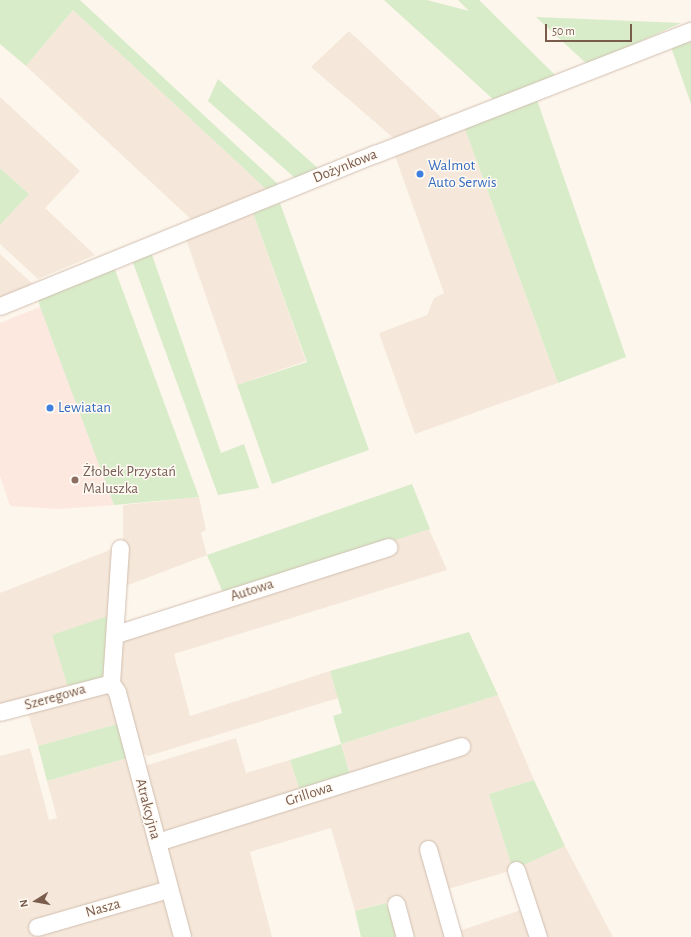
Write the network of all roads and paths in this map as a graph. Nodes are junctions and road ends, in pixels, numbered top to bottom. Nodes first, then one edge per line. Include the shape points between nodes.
1 (691, 31) edge
2 (0, 306) edge
3 (388, 547) dead end
4 (120, 548) dead end
5 (116, 634) junction
6 (111, 683) junction
7 (0, 712) edge
8 (461, 746) dead end
9 (157, 842) junction
10 (428, 849) dead end
11 (516, 870) dead end
12 (169, 889) junction
13 (396, 904) dead end
14 (37, 927) dead end
15 (182, 937) edge
16 (405, 937) edge
17 (453, 937) edge
18 (538, 937) edge

1 - 2 street, Dożynkowa via 375,154
3 - 5 street, Autowa
4 - 5 street
5 - 6 street
6 - 7 street, Szeregowa
6 - 9 street, Atrakcyjna via 118,692
8 - 9 street, Grillowa
9 - 12 street, Atrakcyjna
10 - 17 street
11 - 18 street
12 - 14 street, Nasza
12 - 15 street, Atrakcyjna
13 - 16 street

